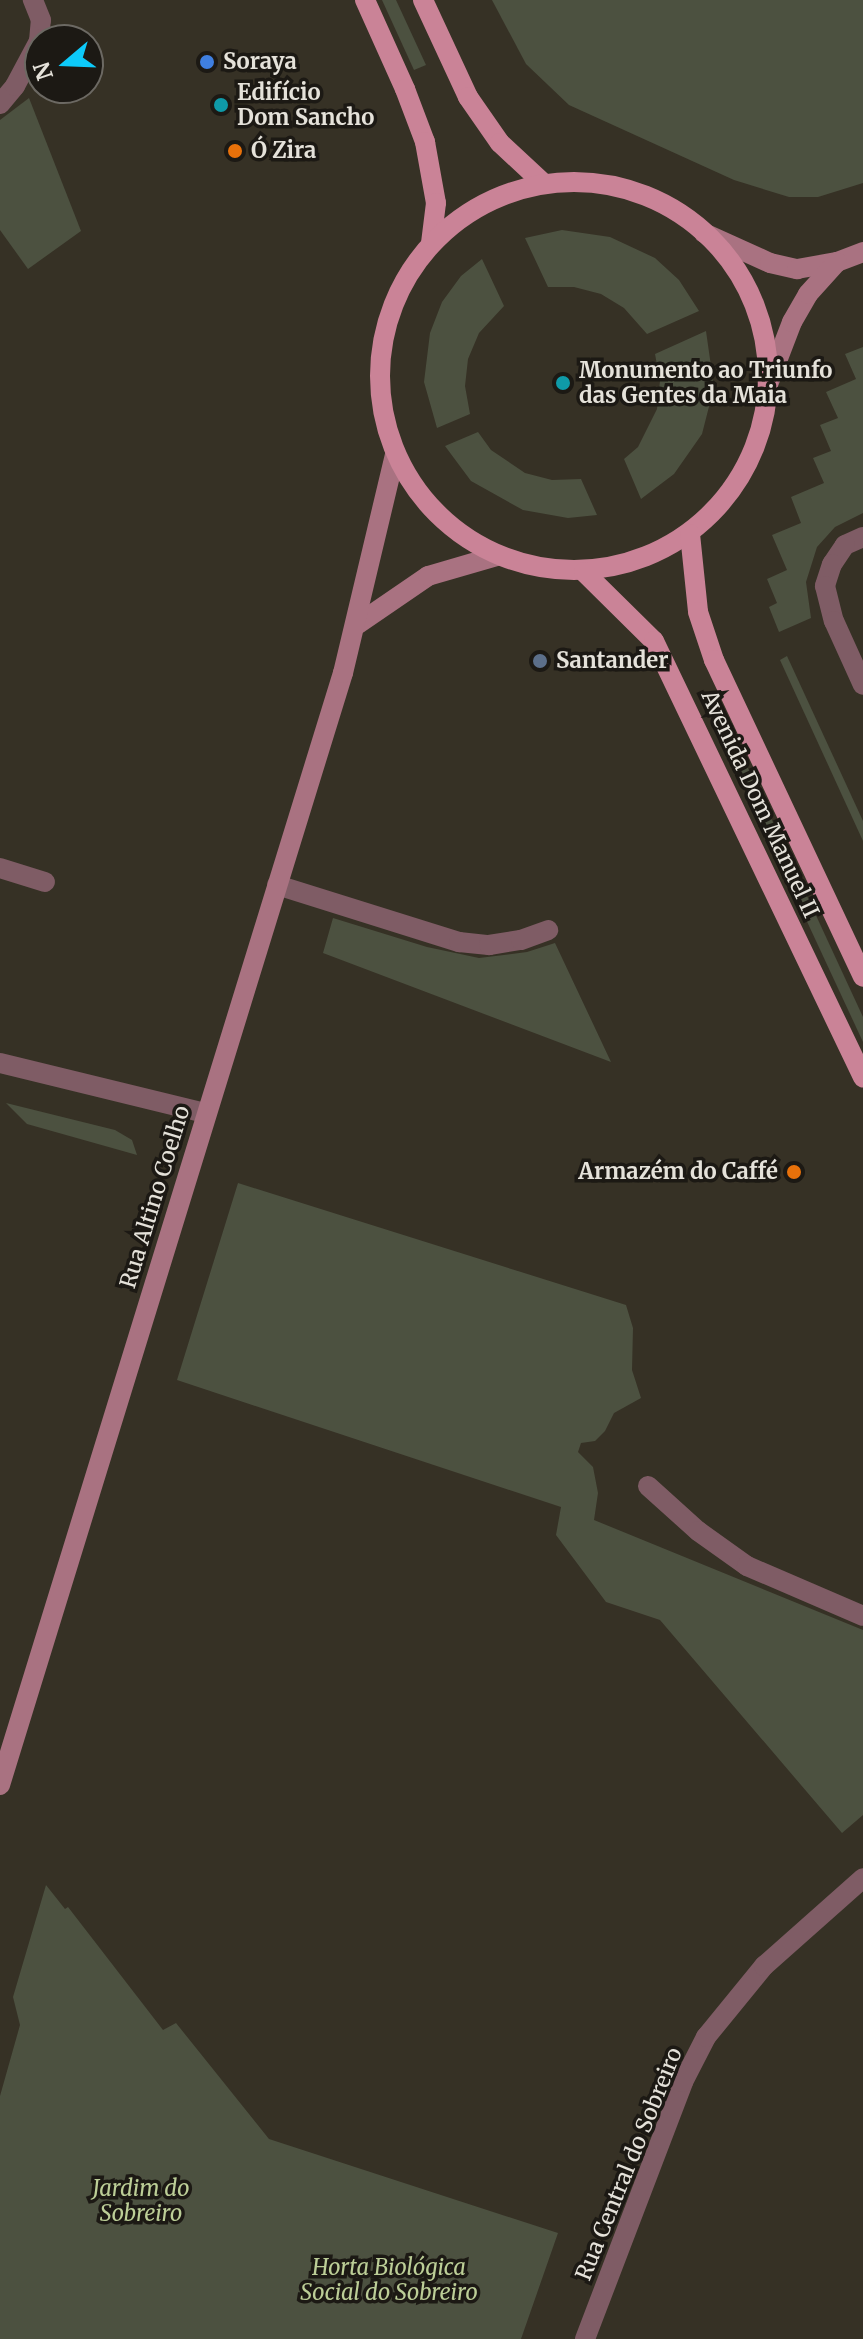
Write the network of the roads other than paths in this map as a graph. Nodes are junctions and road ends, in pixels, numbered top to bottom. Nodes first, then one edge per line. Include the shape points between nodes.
1 (33, 0) edge
2 (365, 0) edge
3 (423, 0) edge
4 (0, 104) edge
5 (543, 183) junction
6 (704, 233) junction
7 (431, 243) junction
8 (863, 252) edge
9 (837, 262) junction
10 (769, 382) junction
11 (395, 455) junction
12 (690, 534) junction
13 (863, 537) edge
14 (497, 556) junction
15 (584, 572) junction
16 (358, 624) junction
17 (863, 685) edge
18 (0, 868) edge
19 (45, 882) dead end
20 (277, 885) junction
21 (548, 930) dead end
22 (863, 977) edge
23 (0, 1063) edge
24 (863, 1077) edge
25 (205, 1113) junction
26 (648, 1486) dead end
27 (863, 1616) edge
28 (0, 1785) edge
29 (863, 1878) edge
30 (585, 2339) edge

1 - 4 street via 41,20 39,41
2 - 7 main road via 425,142 436,203
3 - 5 main road via 468,97 500,143
5 - 6 main road via 593,181 643,193 688,217
5 - 7 main road via 481,203
6 - 9 main road via 770,263 797,269
6 - 10 main road via 725,252 752,296 766,338
7 - 11 main road via 399,289 381,344 380,401
8 - 9 main road
9 - 10 main road via 792,322
10 - 12 main road via 763,426 747,467 723,504
11 - 14 main road via 426,503 458,533
11 - 16 main road, Rua Altino Coelho
12 - 15 main road via 640,561
12 - 22 main road, Avenida Dom Manuel II via 698,612 714,660
13 - 17 street via 845,545 825,586 834,621
14 - 15 main road via 540,569
14 - 16 main road via 428,576
15 - 24 main road, Avenida Dom Manuel II via 654,641
16 - 20 main road, Rua Altino Coelho
18 - 19 street
20 - 21 street via 459,942 489,945
20 - 25 main road, Rua Altino Coelho
23 - 25 street
25 - 28 main road, Rua Altino Coelho
26 - 27 street via 747,1566
29 - 30 street, Rua Central do Sobreiro via 764,1966 706,2037 683,2082

